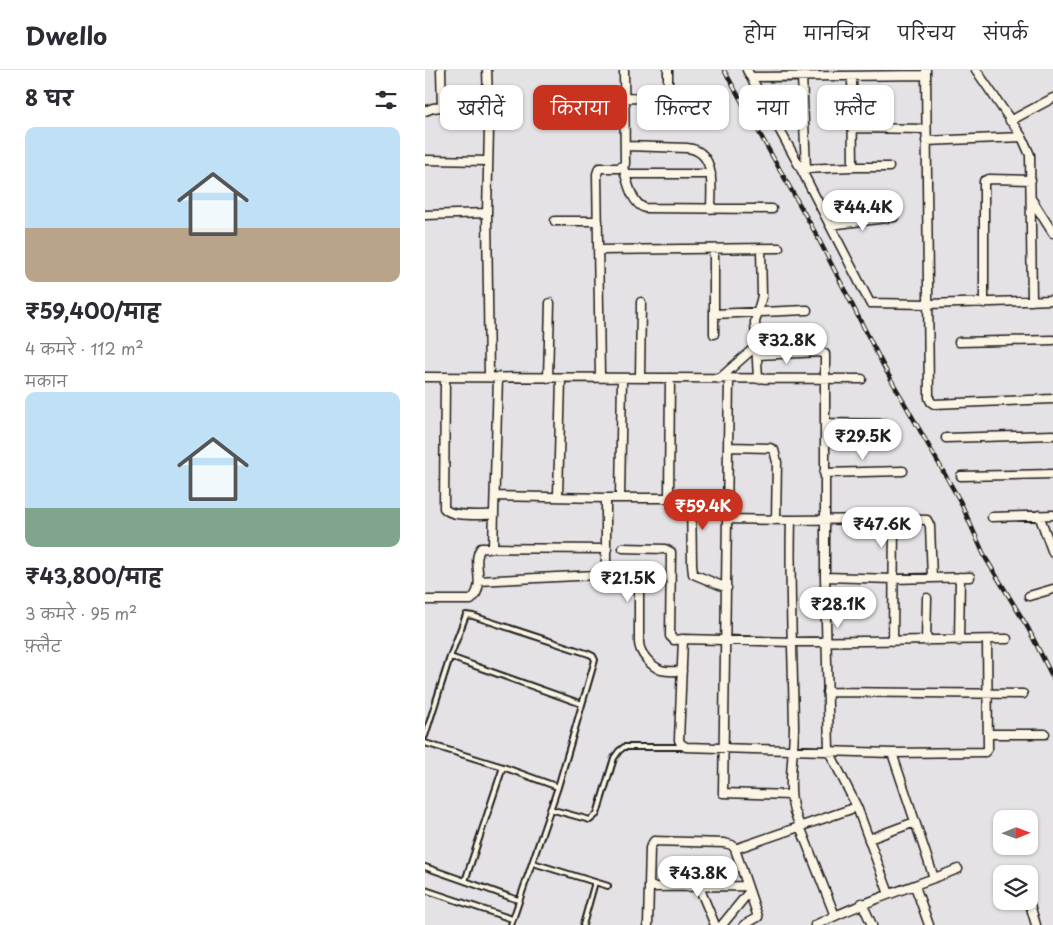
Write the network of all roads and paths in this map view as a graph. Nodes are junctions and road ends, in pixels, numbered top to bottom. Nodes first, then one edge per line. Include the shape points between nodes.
1 (441, 70) edge
2 (487, 70) edge
3 (624, 70) edge
4 (667, 70) edge
5 (975, 70) edge
6 (926, 72) edge
7 (754, 73) edge
8 (892, 73) edge
9 (802, 76) junction
10 (852, 76) junction
11 (441, 85) edge
12 (488, 85) edge
13 (624, 85) edge
14 (668, 85) edge
15 (852, 85) edge
16 (1053, 98) edge
17 (440, 107) edge
18 (425, 110) edge
19 (1010, 121) junction
20 (894, 129) edge
21 (926, 129) junction
22 (489, 130) edge
23 (626, 130) edge
24 (853, 130) edge
25 (1021, 137) junction
26 (927, 141) junction
27 (626, 146) junction
28 (425, 160) edge
29 (488, 161) junction
30 (853, 167) junction
31 (889, 167) dead end
32 (804, 169) junction
33 (624, 170) junction
34 (711, 174) junction
35 (1031, 180) junction
36 (1032, 200) junction
37 (711, 208) junction
38 (772, 209) dead end
39 (487, 213) junction
40 (425, 215) edge
41 (894, 217) dead end
42 (555, 221) dead end
43 (598, 221) junction
44 (830, 225) junction
45 (1053, 233) edge
46 (779, 248) dead end
47 (714, 249) junction
48 (761, 249) junction
49 (599, 250) junction
50 (1053, 300) edge
51 (1032, 301) junction
52 (641, 302) dead end
53 (550, 303) dead end
54 (984, 303) junction
55 (928, 304) junction
56 (807, 310) dead end
57 (758, 311) junction
58 (714, 314) junction
59 (714, 334) dead end
60 (1053, 340) edge
61 (959, 342) dead end
62 (756, 346) junction
63 (757, 355) junction
64 (600, 376) junction
65 (425, 377) edge
66 (445, 377) junction
67 (489, 377) junction
68 (498, 377) junction
69 (548, 378) junction
70 (561, 378) junction
71 (622, 378) junction
72 (640, 378) junction
73 (670, 378) junction
74 (719, 379) junction
75 (729, 379) junction
76 (758, 379) junction
77 (825, 379) junction
78 (861, 379) dead end
79 (1053, 399) edge
80 (825, 423) junction
81 (884, 424) dead end
82 (1053, 435) edge
83 (946, 438) dead end
84 (728, 447) junction
85 (903, 471) dead end
86 (824, 473) junction
87 (1053, 474) edge
88 (961, 476) dead end
89 (495, 496) junction
90 (558, 496) junction
91 (619, 496) junction
92 (727, 496) junction
93 (669, 497) junction
94 (606, 498) junction
95 (691, 498) junction
96 (494, 514) junction
97 (1039, 515) junction
98 (1053, 515) edge
99 (992, 517) dead end
100 (894, 518) junction
101 (727, 519) junction
102 (826, 519) junction
103 (776, 520) junction
104 (791, 520) junction
105 (493, 547) junction
106 (623, 548) dead end
107 (607, 549) junction
108 (1053, 554) edge
109 (606, 576) junction
110 (825, 577) junction
111 (959, 577) junction
112 (970, 577) dead end
113 (932, 578) junction
114 (893, 579) junction
115 (479, 581) junction
116 (727, 588) junction
117 (1053, 589) edge
118 (1029, 596) dead end
119 (927, 598) dead end
120 (425, 600) edge
121 (683, 639) junction
122 (726, 639) junction
123 (1007, 639) dead end
124 (987, 640) junction
125 (827, 641) junction
126 (893, 641) junction
127 (926, 641) junction
128 (959, 641) junction
129 (793, 642) junction
130 (450, 657) junction
131 (682, 671) junction
132 (827, 692) junction
133 (987, 693) junction
134 (1023, 694) dead end
135 (582, 704) junction
136 (988, 734) junction
137 (1045, 734) dead end
138 (425, 736) edge
139 (425, 743) edge
140 (686, 747) junction
141 (723, 748) junction
142 (794, 749) junction
143 (829, 751) junction
144 (892, 753) junction
145 (503, 767) junction
146 (558, 787) junction
147 (791, 796) junction
148 (857, 807) junction
149 (550, 809) junction
150 (915, 822) junction
151 (801, 827) junction
152 (869, 839) junction
153 (735, 848) junction
154 (533, 863) junction
155 (425, 867) edge
156 (958, 869) dead end
157 (934, 878) junction
158 (465, 881) junction
159 (595, 882) junction
160 (608, 886) dead end
161 (915, 886) junction
162 (649, 887) junction
163 (699, 887) junction
164 (747, 889) junction
165 (425, 890) edge
166 (889, 894) junction
167 (518, 900) junction
168 (862, 903) junction
169 (1032, 910) edge
170 (835, 916) junction
171 (512, 919) junction
172 (759, 921) edge
173 (511, 925) edge
174 (583, 925) edge
175 (648, 925) edge
176 (715, 925) edge
177 (722, 925) edge
178 (744, 925) edge
179 (815, 925) edge
180 (872, 925) edge
181 (929, 925) edge
182 (1036, 925) edge

1 - 11 street
2 - 12 street
3 - 13 street
4 - 14 street
5 - 19 street
6 - 8 street
6 - 21 street
7 - 9 street
7 - 32 street
8 - 10 street
9 - 10 street
9 - 32 street
10 - 15 street
16 - 19 street
17 - 18 street
19 - 25 street
20 - 21 street
21 - 26 street
22 - 29 street
23 - 27 street
24 - 30 street
25 - 26 street
25 - 35 street via 1030,155
26 - 55 street
27 - 33 street
27 - 34 street via 697,150 710,166
28 - 29 street
29 - 39 street
30 - 31 street
30 - 32 street
32 - 44 street
33 - 34 street
33 - 37 street via 634,199 640,206
33 - 43 street via 603,167 597,170
34 - 37 street
35 - 36 street
35 - 54 street via 984,181
36 - 45 street
36 - 51 street
37 - 38 street
39 - 40 street
39 - 67 street
41 - 44 street
42 - 43 street
43 - 49 street
44 - 55 street via 870,303
46 - 48 street
47 - 48 street
47 - 49 street
47 - 58 street
48 - 57 street via 762,296
49 - 64 street
50 - 51 street
51 - 54 street
52 - 72 street
53 - 69 street
54 - 55 street
55 - 79 street via 931,402
56 - 57 street
57 - 58 street
57 - 62 street
58 - 59 street
60 - 61 street
62 - 63 street
62 - 74 street
63 - 76 street
63 - 77 street via 823,353
64 - 70 street
64 - 71 street
65 - 66 street
66 - 67 street
66 - 96 street via 444,508 453,514
67 - 68 street
68 - 69 street
68 - 89 street
69 - 70 street
70 - 90 street
71 - 72 street
71 - 91 street
72 - 73 street
73 - 74 street
73 - 93 street
74 - 75 street
75 - 76 street
75 - 84 street
76 - 77 street
77 - 78 street
77 - 80 street
80 - 81 street
80 - 86 street
82 - 83 street
84 - 92 street
84 - 103 street via 774,450 777,462
85 - 86 street
86 - 102 street
87 - 88 street
89 - 90 street
89 - 96 street
90 - 94 street
91 - 93 street
91 - 94 street
92 - 95 street
92 - 101 street
93 - 95 street
94 - 107 street
95 - 116 street via 692,570 697,576
96 - 105 street
97 - 98 street
97 - 99 street
97 - 108 street
100 - 102 street
100 - 113 street via 929,523
100 - 114 street
101 - 103 street
101 - 116 street
102 - 104 street
102 - 110 street
103 - 104 street
104 - 129 street
105 - 107 street
105 - 115 street via 479,550
106 - 121 street via 665,548 671,552 670,633 671,639
107 - 109 street
109 - 115 street
109 - 131 street via 638,575 641,651 660,669
110 - 114 street
110 - 125 street
111 - 112 street
111 - 113 street
111 - 128 street
113 - 114 street
114 - 126 street
115 - 120 street via 479,591 471,600
116 - 122 street
117 - 118 street
119 - 127 street
121 - 122 street
121 - 131 street
122 - 129 street
122 - 141 street
123 - 124 street
124 - 128 street
124 - 133 street
125 - 126 street
125 - 129 street
125 - 132 street
126 - 127 street
127 - 128 street
129 - 142 street
130 - 135 lane
130 - 135 lane via 462,621 470,615 589,654 595,660
130 - 138 lane
131 - 140 street via 679,740
132 - 133 street
132 - 143 street
133 - 134 street
133 - 136 street
135 - 146 lane
136 - 137 street
136 - 144 street via 985,752
139 - 145 lane
140 - 141 street
140 - 149 lane via 623,747 614,758 597,814 590,820
141 - 142 street
141 - 147 street via 723,793
142 - 143 street
142 - 147 street
143 - 144 street
143 - 148 street
144 - 150 street
145 - 146 lane
145 - 158 lane
146 - 149 lane
147 - 151 street
148 - 151 street
148 - 152 street
149 - 154 lane
150 - 152 street
150 - 157 street
151 - 153 street
151 - 170 street
152 - 166 street
153 - 162 street via 724,843 654,841 650,848
153 - 164 street
154 - 159 lane
154 - 167 lane
155 - 158 lane
156 - 157 street
157 - 161 street
158 - 167 lane
159 - 160 lane
159 - 174 lane
161 - 166 street
161 - 181 street
162 - 163 street
162 - 175 street
163 - 164 street
163 - 176 street
164 - 172 street
164 - 177 street
165 - 171 lane
166 - 168 street
167 - 171 lane
168 - 170 street
168 - 180 street
169 - 182 street
170 - 179 street
171 - 173 lane
172 - 178 street

